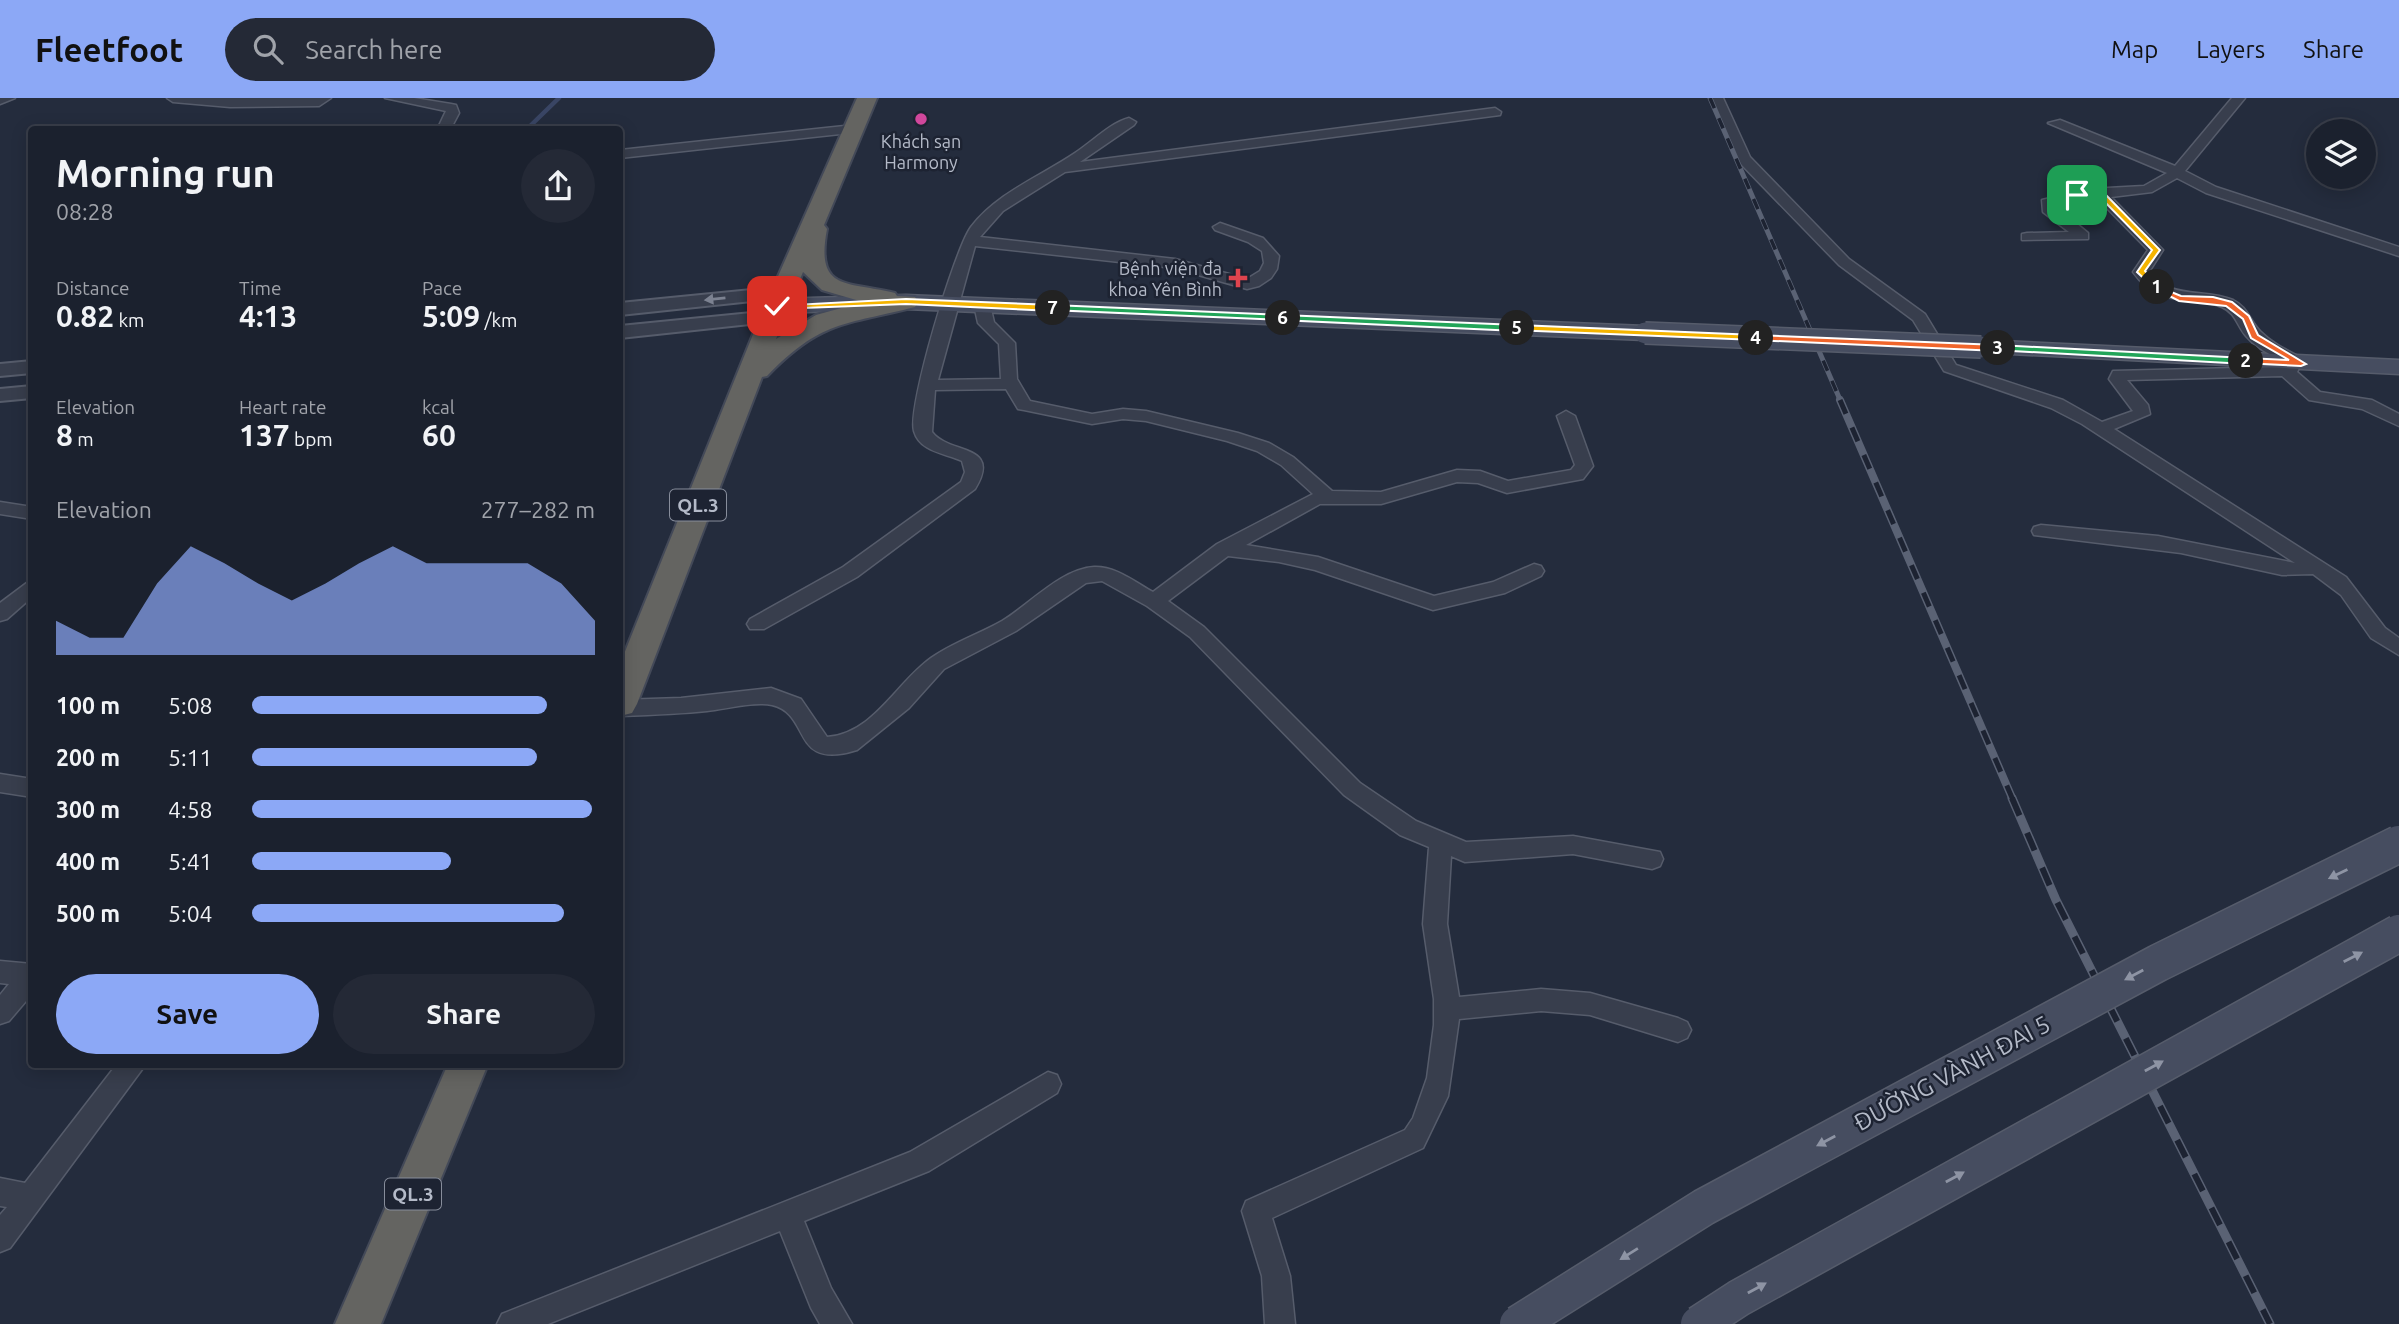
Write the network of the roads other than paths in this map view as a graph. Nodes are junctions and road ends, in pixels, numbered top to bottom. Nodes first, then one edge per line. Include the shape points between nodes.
1 (9, 98) edge
2 (173, 98) edge
3 (325, 98) edge
4 (391, 98) edge
5 (867, 98) edge
6 (1717, 98) edge
7 (2239, 98) edge
8 (0, 100) edge
9 (1496, 112) dead end
10 (1129, 122) dead end
11 (2055, 123) dead end
12 (445, 126) edge
13 (854, 128) junction
14 (623, 154) edge
15 (1062, 168) junction
16 (2175, 171) junction
17 (2100, 192) junction
18 (816, 220) junction
19 (1220, 228) dead end
20 (2026, 237) dead end
21 (970, 241) junction
22 (2399, 252) edge
23 (906, 302) junction
24 (951, 303) junction
25 (778, 305) junction
26 (982, 305) junction
27 (623, 309) edge
28 (623, 331) edge
29 (28, 367) edge
30 (2291, 367) junction
31 (2399, 367) edge
32 (0, 370) edge
33 (747, 382) junction
34 (1011, 384) junction
35 (929, 385) junction
36 (28, 392) edge
37 (0, 395) edge
38 (1566, 416) dead end
39 (2399, 421) edge
40 (2101, 428) junction
41 (1328, 496) junction
42 (0, 508) edge
43 (28, 512) edge
44 (2041, 531) dead end
45 (1224, 549) junction
46 (2316, 567) junction
47 (1534, 571) dead end
48 (28, 590) edge
49 (1154, 600) junction
50 (0, 614) edge
51 (757, 624) dead end
52 (2399, 648) edge
53 (623, 698) edge
54 (623, 706) edge
55 (0, 783) edge
56 (28, 784) edge
57 (1441, 844) junction
58 (2399, 844) edge
59 (1652, 859) dead end
60 (2399, 933) edge
61 (0, 972) edge
62 (28, 976) edge
63 (28, 980) edge
64 (1447, 1009) junction
65 (0, 1013) edge
66 (1678, 1030) dead end
67 (130, 1068) edge
68 (466, 1068) edge
69 (1048, 1084) dead end
70 (0, 1192) edge
71 (29, 1197) junction
72 (788, 1215) junction
73 (0, 1238) edge
74 (358, 1324) edge
75 (512, 1324) edge
76 (837, 1324) edge
77 (1280, 1324) edge
78 (1518, 1324) edge
79 (1699, 1324) edge

1 - 8 street
2 - 3 street via 244,103 319,102
4 - 12 street via 451,108
5 - 13 highway, QL.3
6 - 40 street via 1744,159 1844,262 1919,317 1950,368 2057,404
7 - 16 street
9 - 15 street
10 - 15 street
11 - 16 street
13 - 14 street
13 - 18 highway, QL.3
15 - 21 street via 1000,205
16 - 17 street via 2150,189
16 - 22 street via 2211,190
17 - 20 street via 2046,205 2083,236
17 - 30 street via 2156,250 2145,262 2144,278 2179,299 2229,304 2246,318 2255,336
18 - 23 highway via 811,256 818,276 854,293
18 - 25 highway, QL.3
19 - 21 street via 1265,245 1271,254 1264,278 1247,284 1174,264
21 - 24 street
23 - 24 main road
23 - 25 main road
23 - 33 highway via 839,313 817,322 789,339
24 - 26 main road
24 - 35 street
25 -> 27 street
25 - 28 street
25 - 33 highway, QL.3
26 - 30 main road, bridge via 1981,347
26 - 34 street via 986,323 1006,343
29 - 32 street
30 - 31 main road
30 - 39 street via 2315,396 2366,404
30 - 40 street via 2119,375 2117,379 2142,409 2141,414
33 - 53 highway, QL.3
34 - 35 street
34 - 41 street via 1024,405 1040,410 1092,419 1146,416 1263,447
35 - 51 street via 924,435 975,465 969,485 850,572
36 - 37 street
38 - 41 street via 1584,466 1577,475 1507,487 1471,475 1381,498
40 - 46 street
41 - 45 street
42 - 43 street
44 - 46 street via 2149,542 2291,571
45 - 47 street via 1318,564 1433,603 1498,588
45 - 49 street
46 - 52 street via 2348,589 2375,632
48 - 50 street
49 - 54 street via 1106,575 1079,578 1009,626 937,664 869,732 836,747 816,741 794,705 771,696 681,706
49 - 57 street via 1197,632 1352,789 1408,828
55 - 56 street
57 - 59 street via 1465,852 1573,845
57 - 64 street via 1435,924
58 -> 78 main road, ĐƯỜNG VÀNH ĐAI 5, bridge via 2158,963 1704,1207
79 -> 60 main road, bridge
61 - 62 street
63 - 65 street
64 - 66 street via 1541,1000 1590,1004
64 - 77 street via 1430,1113 1414,1139 1255,1211 1276,1276
67 - 71 street
68 - 74 highway, QL.3
69 - 72 street via 919,1162
70 - 71 street
71 - 73 street
72 - 75 street
72 - 76 street via 821,1298

